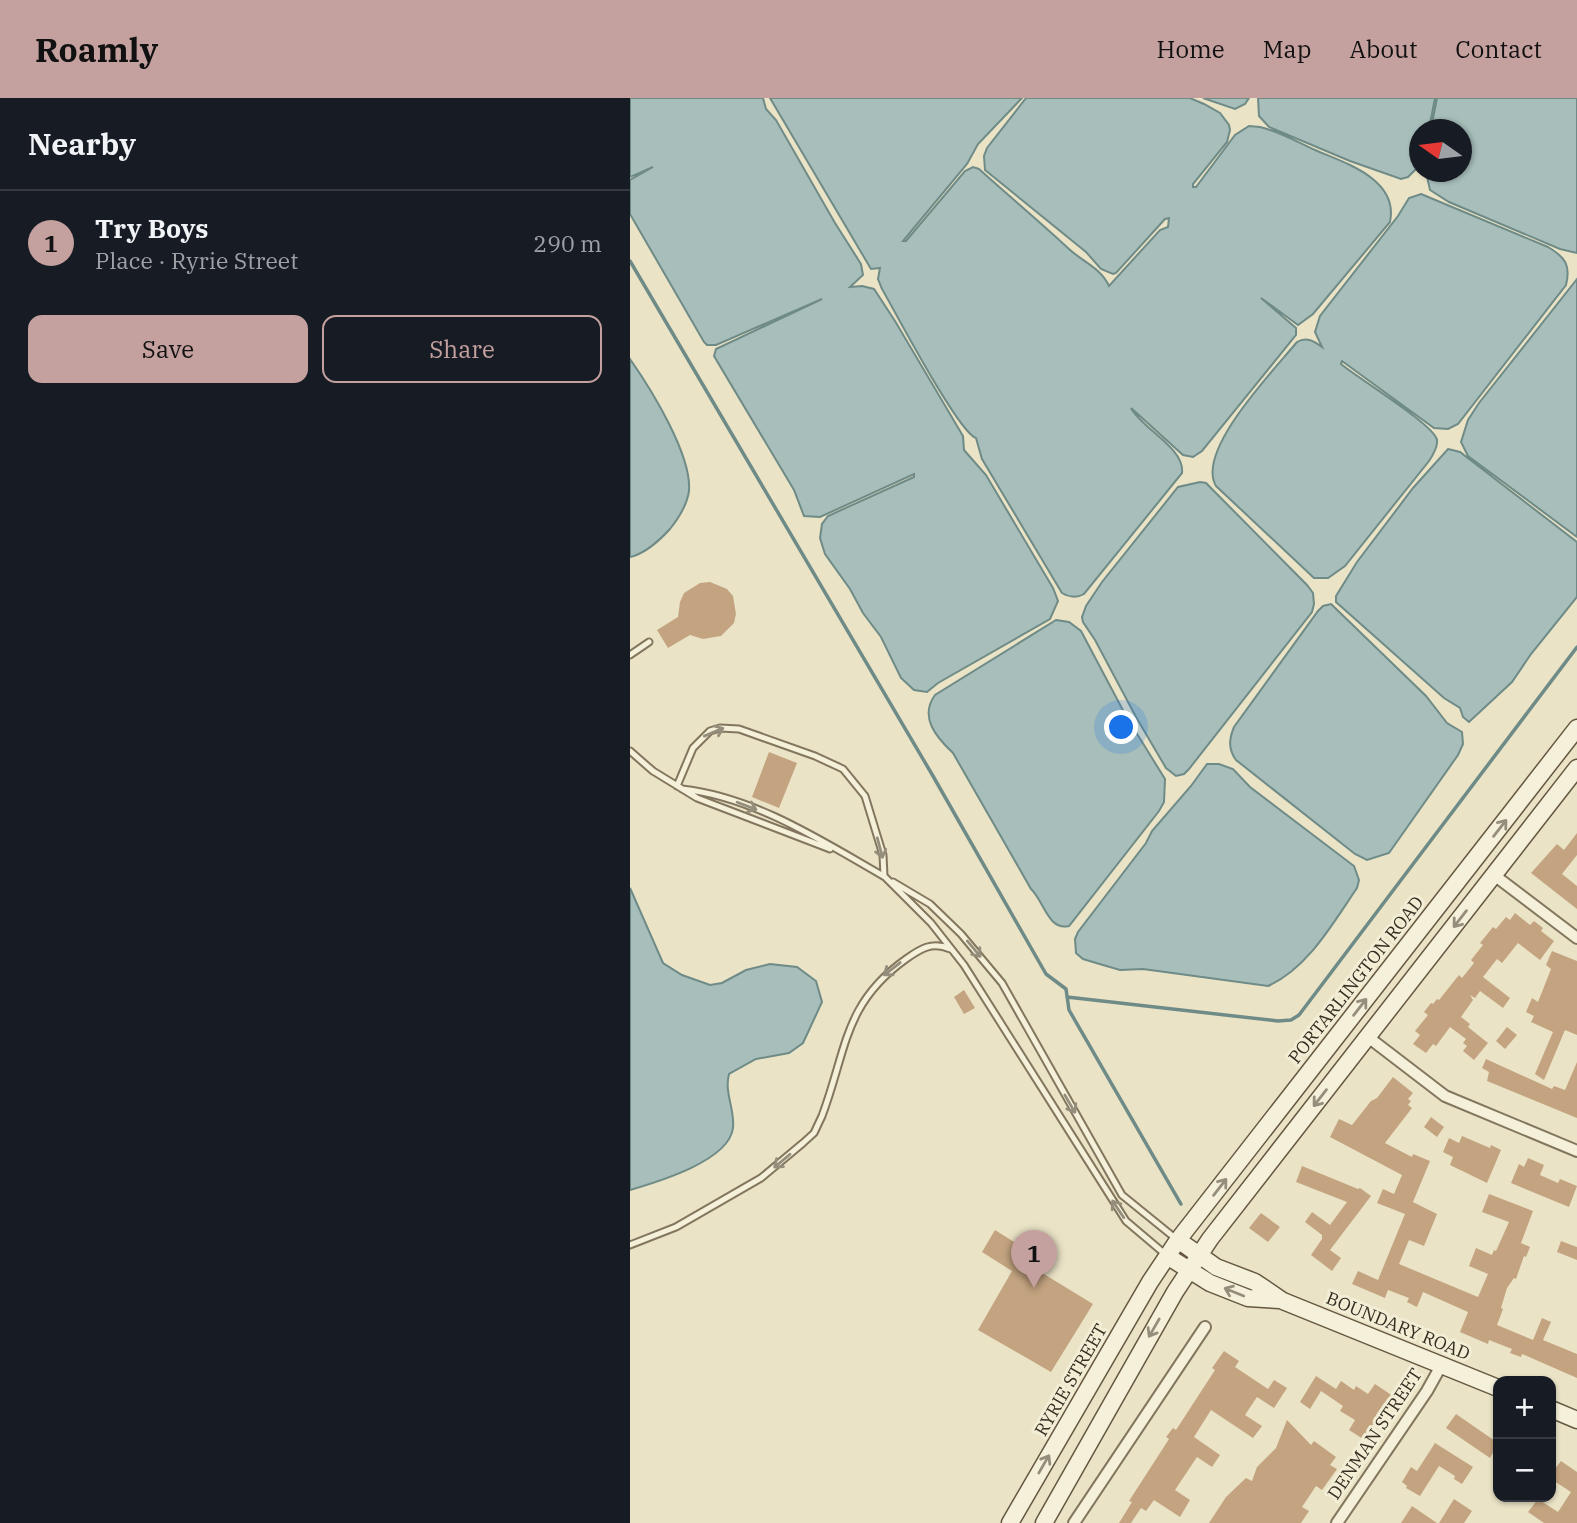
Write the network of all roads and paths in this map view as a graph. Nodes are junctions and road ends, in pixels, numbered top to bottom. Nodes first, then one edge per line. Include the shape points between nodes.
1 (649, 642) dead end
2 (630, 655) edge
3 (1577, 729) edge
4 (630, 751) edge
5 (1577, 768) edge
6 (680, 787) junction
7 (847, 855) junction
8 (1494, 875) junction
9 (884, 876) junction
10 (1577, 938) edge
11 (953, 950) junction
12 (1368, 1037) junction
13 (1577, 1151) edge
14 (1178, 1240) junction
15 (630, 1245) edge
16 (1200, 1254) junction
17 (1167, 1256) junction
18 (1189, 1270) junction
19 (1283, 1301) junction
20 (1205, 1326) dead end
21 (1442, 1364) junction
22 (1493, 1386) edge
23 (1556, 1411) edge
24 (1577, 1420) edge
25 (1046, 1521) edge
26 (1010, 1523) edge
27 (1074, 1523) edge
28 (1337, 1523) edge

1 - 2 lane
14 -> 3 main road, PORTARLINGTON ROAD
4 - 6 lane
5 - 8 main road
6 - 7 lane via 697,798
6 -> 7 lane via 733,800 775,817
6 -> 9 lane via 693,748 720,728 740,729 828,761 843,769 865,796 883,855
7 - 9 lane
8 - 10 street
8 -> 12 main road
9 - 11 lane
9 -> 14 lane via 930,904 978,953 1002,984 1122,1195
11 -> 15 lane via 937,945 921,948 871,989 855,1017 814,1133 796,1150 761,1178 676,1227
17 -> 11 lane via 1126,1221
12 - 13 street via 1445,1096
12 -> 16 main road
14 - 16 main road, BOUNDARY ROAD
14 - 17 main road, PORTARLINGTON ROAD
16 - 18 main road
16 - 19 main road, BOUNDARY ROAD
17 - 18 main road, BOUNDARY ROAD
26 -> 17 main road, RYRIE STREET
19 -> 18 main road, BOUNDARY ROAD via 1248,1298
18 -> 25 main road
19 - 21 main road, BOUNDARY ROAD
20 - 27 street
21 - 22 main road, BOUNDARY ROAD
21 - 28 street, DENMAN STREET
23 - 24 main road

